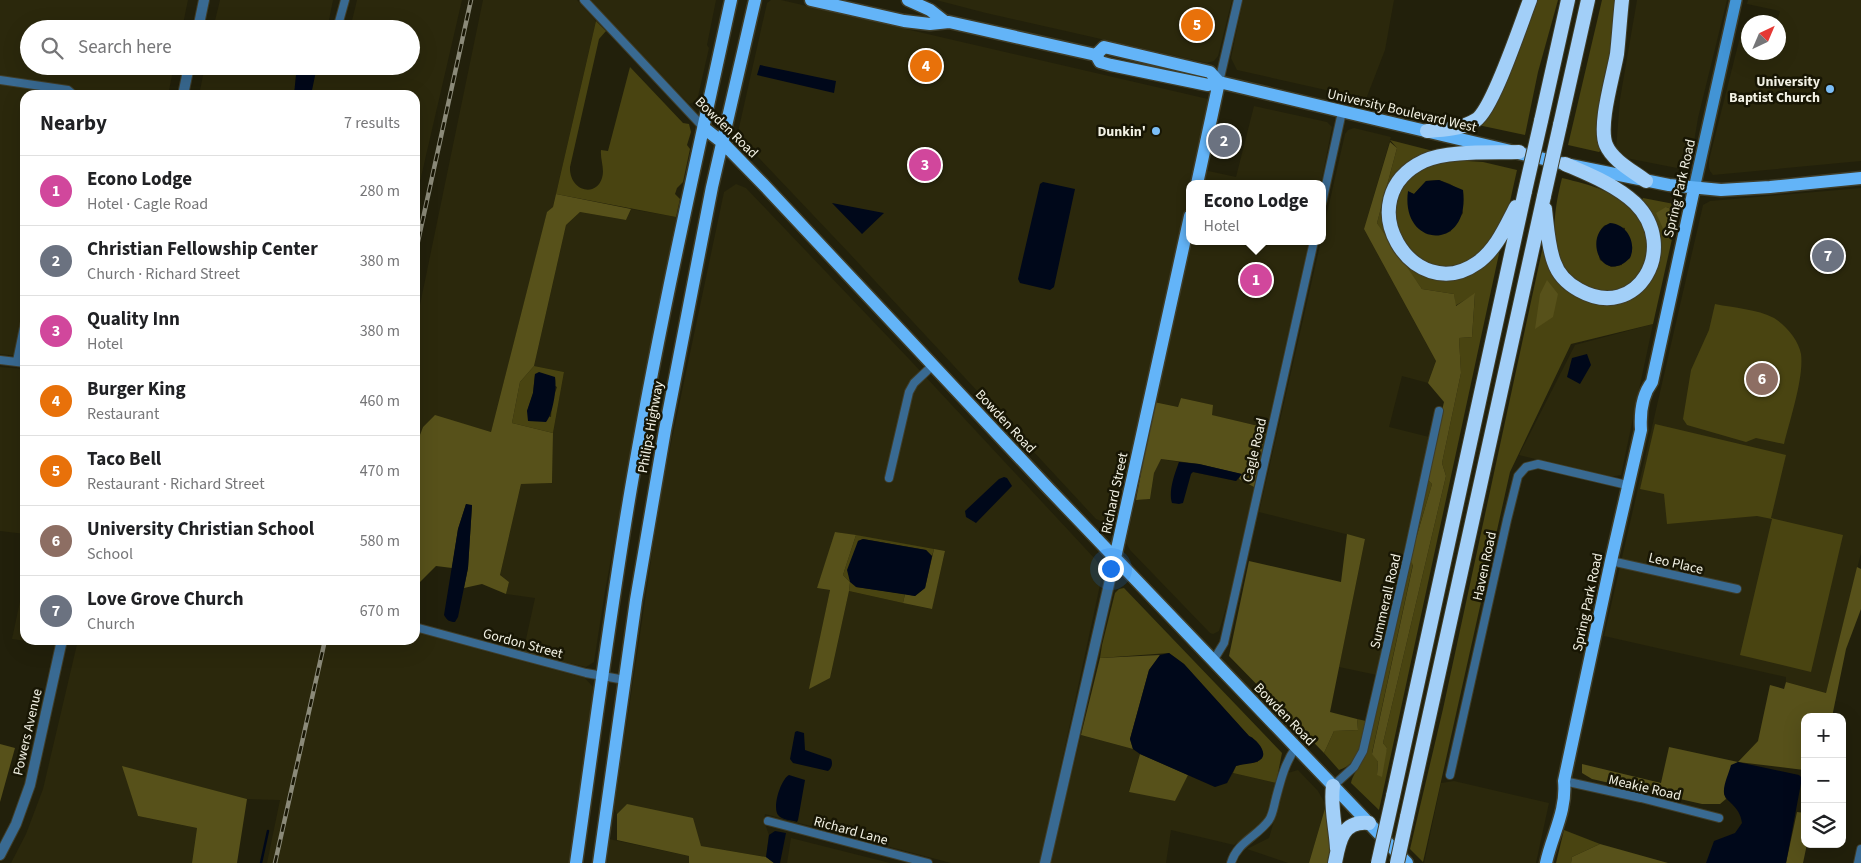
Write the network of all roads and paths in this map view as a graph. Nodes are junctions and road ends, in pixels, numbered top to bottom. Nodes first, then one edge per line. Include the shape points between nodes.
1 (204, 0) edge
2 (345, 0) edge
3 (584, 0) edge
4 (731, 0) edge
5 (755, 0) edge
6 (811, 0) edge
7 (908, 0) edge
8 (1238, 0) edge
9 (1530, 0) edge
10 (1568, 0) edge
11 (1588, 0) edge
12 (1622, 0) edge
13 (1736, 0) edge
14 (200, 20) edge
15 (339, 20) edge
16 (944, 21) junction
17 (187, 75) edge
18 (0, 80) edge
19 (1219, 82) junction
20 (68, 90) edge
21 (184, 90) edge
22 (1342, 112) junction
23 (704, 128) junction
24 (1427, 131) junction
25 (723, 143) junction
26 (1519, 152) junction
27 (1565, 164) junction
28 (1861, 178) edge
29 (1198, 180) edge
30 (1646, 181) junction
31 (1326, 185) edge
32 (1694, 189) junction
33 (1525, 191) junction
34 (1544, 196) junction
35 (1186, 234) edge
36 (1313, 245) edge
37 (0, 360) edge
38 (20, 362) edge
39 (932, 365) junction
40 (1439, 411) dead end
41 (642, 426) junction
42 (664, 430) junction
43 (889, 478) dead end
44 (1627, 485) junction
45 (1115, 558) junction
46 (1611, 561) junction
47 (1737, 589) dead end
48 (420, 628) edge
49 (61, 645) edge
50 (1213, 661) junction
51 (602, 676) junction
52 (625, 680) junction
53 (1296, 747) junction
54 (1450, 775) dead end
55 (1564, 781) junction
56 (1333, 786) junction
57 (1720, 818) dead end
58 (768, 821) dead end
59 (1369, 823) junction
60 (1338, 849) junction
61 (1861, 849) edge
62 (0, 855) edge
63 (577, 862) edge
64 (594, 863) edge
65 (599, 863) edge
66 (928, 863) edge
67 (1045, 863) edge
68 (1231, 863) edge
69 (1335, 863) edge
70 (1378, 863) edge
71 (1397, 863) edge
72 (1407, 863) edge
73 (1546, 863) edge
74 (1858, 863) edge

1 - 14 street
2 - 15 street
3 - 23 street, Bowden Road
4 - 23 main road, Philips Highway
5 - 25 main road, Philips Highway
6 - 16 main road, University Boulevard West via 904,22 930,24
7 - 16 main road, University Boulevard West
8 - 19 street
9 - 24 highway via 1482,114 1456,128
10 - 33 highway, bridge
11 - 34 highway, bridge
12 - 30 highway via 1604,136 1610,152
13 - 32 main road, Spring Park Road
16 - 19 main road, University Boulevard West via 1096,55 1100,62 1111,65 1208,85
17 - 21 street
18 - 20 street
19 - 22 main road, University Boulevard West
19 - 29 main road
22 - 24 main road, University Boulevard West
22 - 31 street
23 - 25 main road, Bowden Road
23 - 41 main road, Philips Highway
24 - 26 main road, University Boulevard West
25 - 39 main road, Bowden Road
25 - 42 main road, Philips Highway
26 - 27 main road, University Boulevard West
26 - 33 highway via 1442,156 1419,164 1404,176 1394,192 1389,211 1391,229 1399,247 1419,266 1432,271 1459,272 1478,262 1491,249
27 - 30 main road, University Boulevard West
27 - 34 highway via 1619,191 1645,216 1654,245 1651,267 1641,282 1626,294 1613,298 1590,296 1568,282 1554,262
28 - 32 main road, University Boulevard West via 1770,187
30 - 32 main road, University Boulevard West
32 - 44 main road, Spring Park Road via 1652,382 1647,388 1640,416 1641,430
33 - 70 highway, bridge
34 - 71 highway, bridge
35 - 45 main road, Richard Street
36 - 50 street, Cagle Road via 1224,643
37 - 38 street
39 - 43 street via 909,392
39 - 45 main road, Bowden Road
40 - 56 street, Summerall Road via 1363,752 1354,767
41 - 42 main road
41 - 51 main road, Philips Highway
42 - 52 main road, Philips Highway
44 - 46 main road, Spring Park Road
44 - 54 street, Haven Road via 1538,464 1526,467 1518,476
45 - 50 main road, Bowden Road
45 - 67 street, Richard Street
46 - 47 street, Leo Place
46 - 55 main road, Spring Park Road
48 - 51 street, Gordon Street
49 - 62 street, Powers Avenue via 30,785
50 - 53 main road, Bowden Road
51 - 52 street, Gordon Street
51 - 63 main road, Philips Highway
52 - 65 main road, Philips Highway
53 - 56 main road, Bowden Road
53 - 68 street via 1283,771 1271,818 1241,846
55 - 57 street, Meakie Road
55 - 73 main road, Spring Park Road via 1566,794 1561,820
56 - 59 main road, Bowden Road
56 - 60 highway via 1331,800
58 - 66 street, Richard Lane
59 - 60 highway via 1359,822 1345,830
59 - 72 main road, Bowden Road
60 - 69 highway
61 - 74 street
63 - 64 main road

